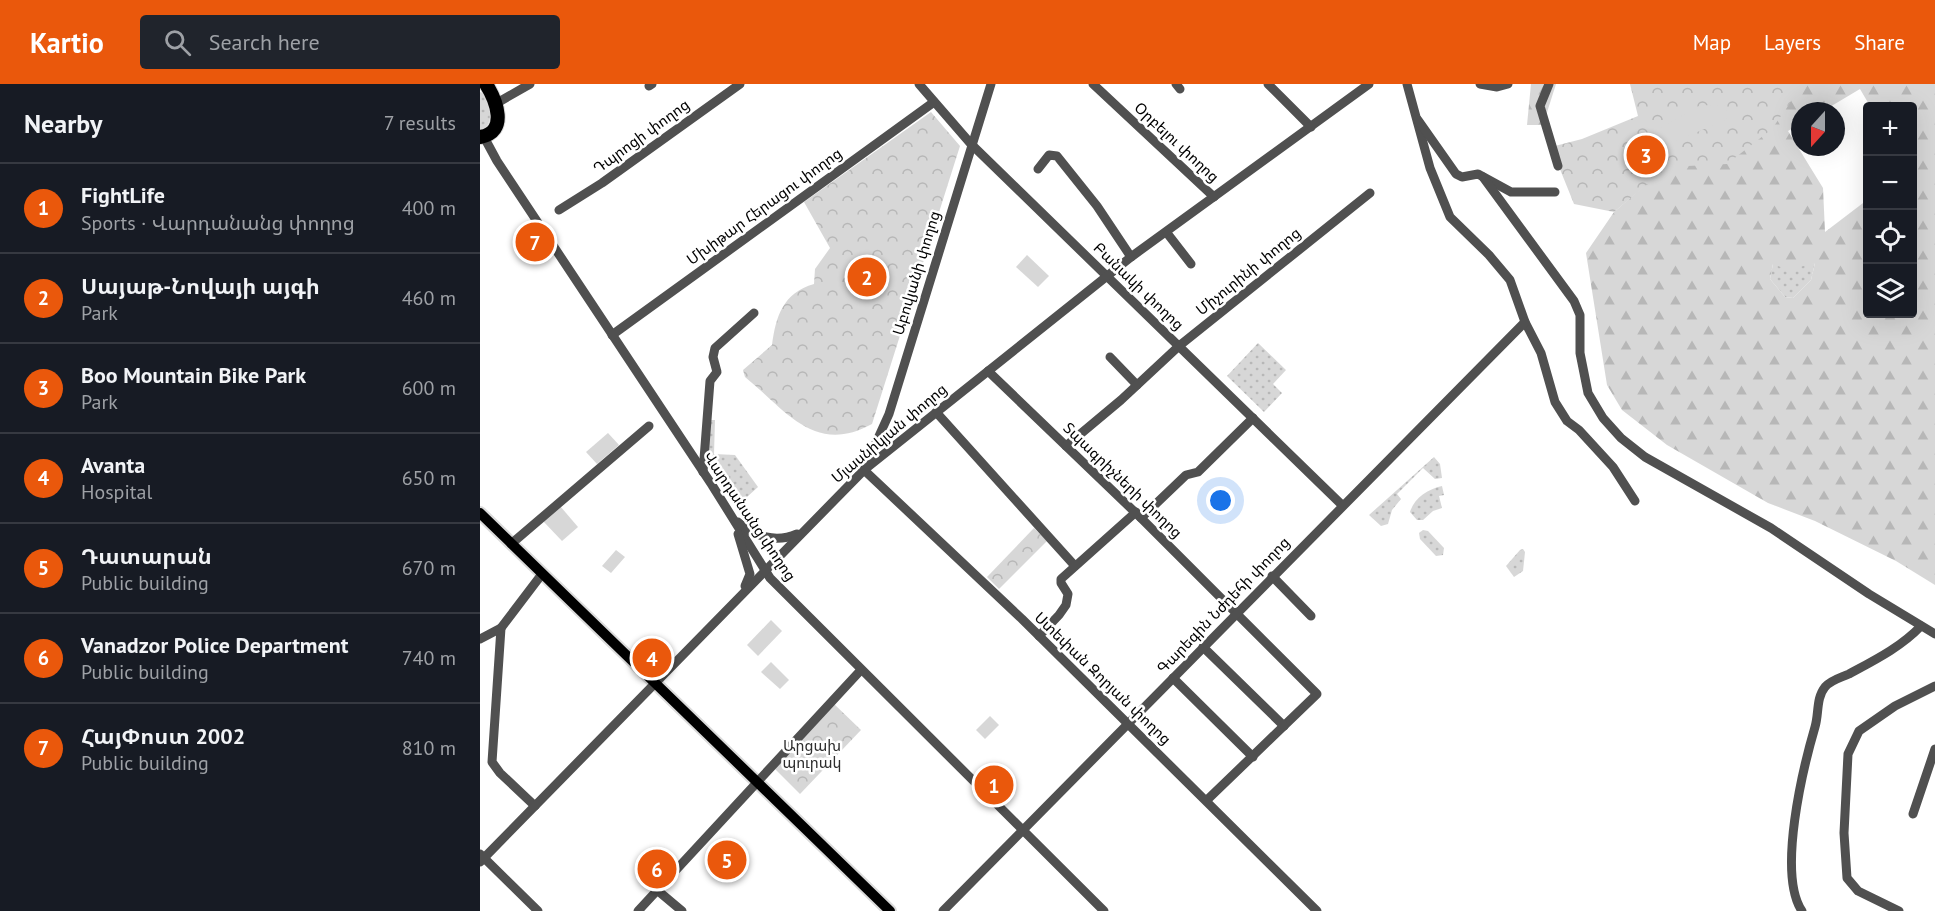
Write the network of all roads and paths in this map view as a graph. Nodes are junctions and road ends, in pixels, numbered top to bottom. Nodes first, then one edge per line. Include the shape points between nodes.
1 (530, 84) edge
2 (740, 84) edge
3 (919, 84) edge
4 (991, 84) edge
5 (1093, 84) edge
6 (1269, 84) edge
7 (1369, 84) edge
8 (1407, 84) edge
9 (1480, 84) edge
10 (1508, 84) edge
11 (1549, 84) edge
12 (480, 89) edge
13 (492, 94) edge
14 (934, 102) junction
15 (1415, 115) junction
16 (1311, 127) junction
17 (482, 137) edge
18 (971, 144) junction
19 (1558, 166) dead end
20 (1038, 169) dead end
21 (1482, 177) junction
22 (1555, 192) dead end
23 (1370, 193) dead end
24 (1214, 197) junction
25 (560, 210) dead end
26 (1167, 233) junction
27 (1131, 256) junction
28 (1191, 264) dead end
29 (1107, 275) junction
30 (754, 313) dead end
31 (1525, 321) junction
32 (612, 335) junction
33 (1179, 346) junction
34 (1110, 357) dead end
35 (988, 371) junction
36 (1137, 385) junction
37 (936, 412) junction
38 (1253, 418) junction
39 (649, 426) dead end
40 (1066, 446) junction
41 (864, 470) junction
42 (703, 472) junction
43 (1635, 501) dead end
44 (1342, 505) junction
45 (480, 513) edge
46 (1138, 515) junction
47 (732, 517) junction
48 (802, 531) junction
49 (512, 544) junction
50 (1075, 566) junction
51 (764, 569) junction
52 (542, 574) junction
53 (1272, 576) junction
54 (743, 590) junction
55 (1237, 612) junction
56 (1311, 616) dead end
57 (1921, 626) junction
58 (501, 628) junction
59 (1935, 634) edge
60 (1039, 636) junction
61 (480, 639) edge
62 (1203, 647) junction
63 (860, 671) junction
64 (1173, 678) junction
65 (654, 682) junction
66 (1935, 686) edge
67 (1128, 723) junction
68 (1284, 726) junction
69 (1935, 749) edge
70 (1253, 757) junction
71 (757, 782) junction
72 (1207, 800) junction
73 (535, 806) junction
74 (1913, 814) dead end
75 (1021, 831) junction
76 (481, 858) edge
77 (657, 890) junction
78 (538, 911) edge
79 (638, 911) edge
80 (682, 911) edge
81 (890, 911) edge
82 (942, 911) edge
83 (1104, 911) edge
84 (1317, 911) edge
85 (1802, 911) edge
86 (1899, 911) edge

1 - 13 street
2 - 25 street, Դպրոցի փողոց
3 - 14 street, Բանակի փողոց
4 - 18 street, Աբովյանի փողոց
5 - 24 street, Օրբելու փողոց
6 - 16 street
7 - 16 street, Մյասնիկյան փողոց
8 - 15 street
9 - 10 street
11 - 19 street via 1540,106
12 - 13 highway
13 - 17 highway via 497,122
14 - 18 street, Բանակի փողոց
14 - 32 street, Մխիթար Հերացու փողոց
15 - 21 street via 1456,174
15 - 31 street via 1450,217 1506,275
16 - 24 street, Մյասնիկյան փողոց
17 - 32 street, Վարդանանց փողոց
18 - 29 street, Բանակի փողոց
18 - 41 street, Աբովյանի փողոց via 889,414
20 - 27 street via 1049,155 1057,156
21 - 22 street via 1511,192
21 - 57 street via 1575,301 1588,393 1621,438 1645,457 1771,528
23 - 33 street, Միչուրինի փողոց
24 - 26 street, Մյասնիկյան փողոց
26 - 27 street, Մյասնիկյան փողոց
26 - 28 street
27 - 29 street, Մյասնիկյան փողոց
29 - 33 street, Բանակի փողոց
29 - 35 street, Մյասնիկյան փողոց
30 - 42 street via 715,348 717,372 710,381
31 - 43 street via 1541,353 1555,402 1567,421 1613,467
31 - 44 street, Գարեգին Նժդեհի փողոց
32 - 42 street, Վարդանանց փողոց
33 - 36 street, Միչուրինի փողոց
33 - 38 street, Բանակի փողոց
34 - 36 street
35 - 37 street, Մյասնիկյան փողոց
35 - 40 street, Տպագրիչների փողոց
36 - 40 street, Միչուրինի փողոց
37 - 41 street, Մյասնիկյան փողոց
37 - 50 street
38 - 44 street, Բանակի փողոց
38 - 46 street via 1198,472 1186,475
39 - 49 street
40 - 46 street, Տպագրիչների փողոց
41 - 48 street, Մյասնիկյան փողոց
41 - 60 street, Ստեփան Զորյան փողոց
42 - 47 street, Վարդանանց փողոց
44 - 53 street, Գարեգին Նժդեհի փողոց
45 - 49 main road
46 - 50 street
46 - 55 street, Տպագրիչների փողոց
47 - 48 street via 746,529 767,538 786,538
47 - 51 street, Վարդանանց փողոց
47 - 54 street via 750,574
48 - 51 street, Մյասնիկյան փողոց
49 - 52 main road
50 - 60 street via 1060,581 1068,594 1066,605
51 - 54 street, Մյասնիկյան փողոց
51 - 63 street, Վարդանանց փողոց
52 - 58 street
52 - 65 main road
53 - 55 street, Գարեգին Նժդեհի փողոց
53 - 56 street
54 - 65 street, Մյասնիկյան փողոց
55 - 62 street, Գարեգին Նժդեհի փողոց
55 - 68 street, Տպագրիչների փողոց via 1317,693
57 - 59 street
57 - 85 street via 1902,644 1832,681 1821,693 1803,765 1792,856 1794,893
58 - 61 street
58 - 73 street via 492,762
60 - 67 street, Ստեփան Զորյան փողոց
62 - 64 street, Գարեգին Նժդեհի փողոց
62 - 68 street
63 - 71 street
63 - 75 street, Վարդանանց փողոց
64 - 67 street, Գարեգին Նժդեհի փողոց
64 - 70 street
65 - 71 main road
65 - 73 street, Մյասնիկյան փողոց
66 - 86 street via 1895,706 1859,731 1848,754 1844,833 1847,878 1858,891
67 - 72 street, Ստեփան Զորյան փողոց
67 - 75 street, Գարեգին Նժդեհի փողոց
68 - 70 street
69 - 74 street
70 - 72 street
71 - 77 street
71 - 81 main road
72 - 84 street, Ստեփան Զորյան փողոց
73 - 76 street, Մյասնիկյան փողոց
75 - 82 street, Գարեգին Նժդեհի փողոց
75 - 83 street, Վարդանանց փողոց
76 - 78 street
77 - 79 street
77 - 80 street

